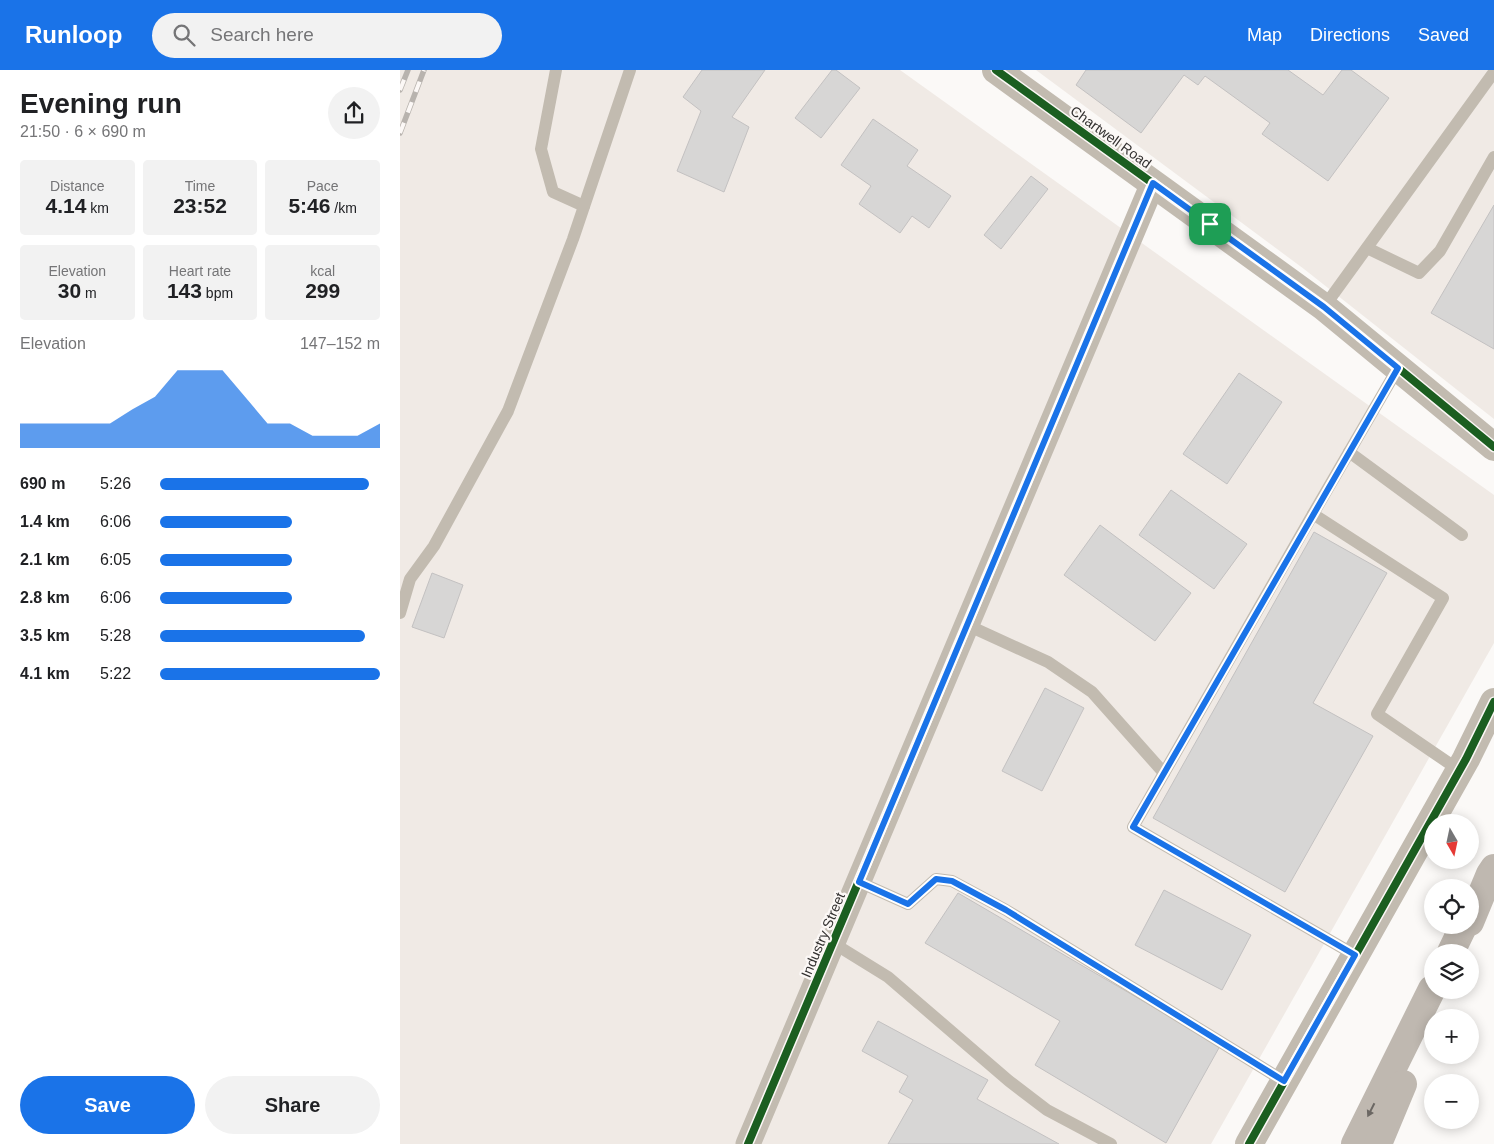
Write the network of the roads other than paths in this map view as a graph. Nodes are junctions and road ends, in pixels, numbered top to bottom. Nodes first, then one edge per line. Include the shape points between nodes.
1 (556, 70) edge
2 (630, 70) edge
3 (996, 70) edge
4 (1494, 72) edge
5 (1494, 157) edge
6 (1153, 183) junction
7 (584, 206) junction
8 (1367, 248) junction
9 (1324, 307) junction
10 (1398, 368) junction
11 (1494, 446) edge
12 (1349, 452) junction
13 (1313, 514) junction
14 (1462, 535) dead end
15 (400, 613) edge
16 (967, 625) junction
17 (1494, 702) edge
18 (1459, 770) junction
19 (1164, 773) junction
20 (1492, 871) edge
21 (859, 882) junction
22 (1479, 896) edge
23 (1479, 901) edge
24 (833, 943) junction
25 (1355, 955) junction
26 (1427, 999) edge
27 (1438, 999) edge
28 (1284, 1081) junction
29 (748, 1144) edge
30 (1111, 1144) edge
31 (1249, 1144) edge
32 (1354, 1144) edge
33 (1378, 1144) edge

1 - 7 lane via 541,149 554,192
2 - 7 lane
3 - 6 street, Chartwell Road
4 - 8 lane
5 - 8 lane via 1440,251 1418,273
6 - 9 street, Chartwell Road
6 - 16 street, Industry Street
7 - 15 lane via 508,411 434,546 410,579
8 - 9 lane
9 - 10 street, Chartwell Road
10 - 11 street, Chartwell Road
10 - 12 lane
12 - 13 lane
12 - 14 lane
13 - 18 lane via 1443,598 1377,714
13 - 19 lane
16 - 19 lane via 1048,662 1092,692
16 - 21 street, Industry Street
17 - 18 street
18 - 25 street
19 - 25 lane via 1133,827
20 - 22 highway
20 - 23 highway
21 - 24 street, Industry Street
21 - 28 lane via 908,904 936,879 952,881 1006,910
24 - 29 street, Industry Street
24 - 30 lane via 888,977 1009,1082 1047,1110
25 - 28 street
26 -> 32 highway
27 - 33 highway
28 - 31 street

